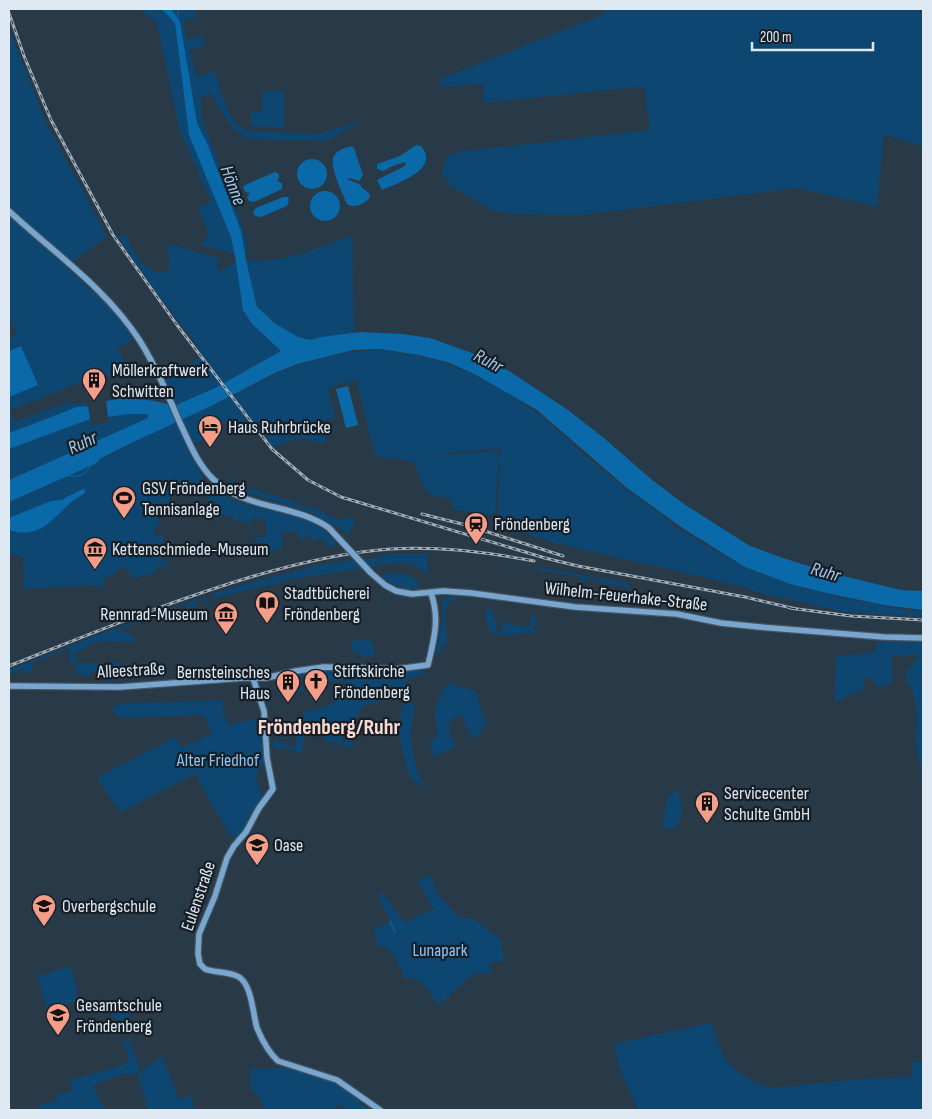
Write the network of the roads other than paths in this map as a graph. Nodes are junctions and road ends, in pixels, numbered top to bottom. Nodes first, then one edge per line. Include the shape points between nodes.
1 (9, 211) edge
2 (431, 593) junction
3 (923, 638) edge
4 (254, 678) junction
5 (266, 678) junction
6 (9, 686) edge
7 (258, 693) junction
8 (380, 1110) edge

1 - 2 main road, Wilhelm-Feuerhake-Straße, bridge via 109,300 141,343 200,465 212,478 228,492 309,516 329,528 385,585 405,593
2 - 3 main road, Wilhelm-Feuerhake-Straße via 471,593 847,635
2 - 5 main road, Alleestraße via 437,622 428,665 390,669 324,667
4 - 5 main road, Alleestraße
4 - 6 main road, Alleestraße via 120,687
4 - 7 main road, Eulenstraße
5 - 7 main road
7 - 8 main road, Eulenstraße via 264,711 273,789 230,851 214,901 199,934 199,961 205,969 239,977 245,983 257,1028 268,1050 278,1061 337,1080

